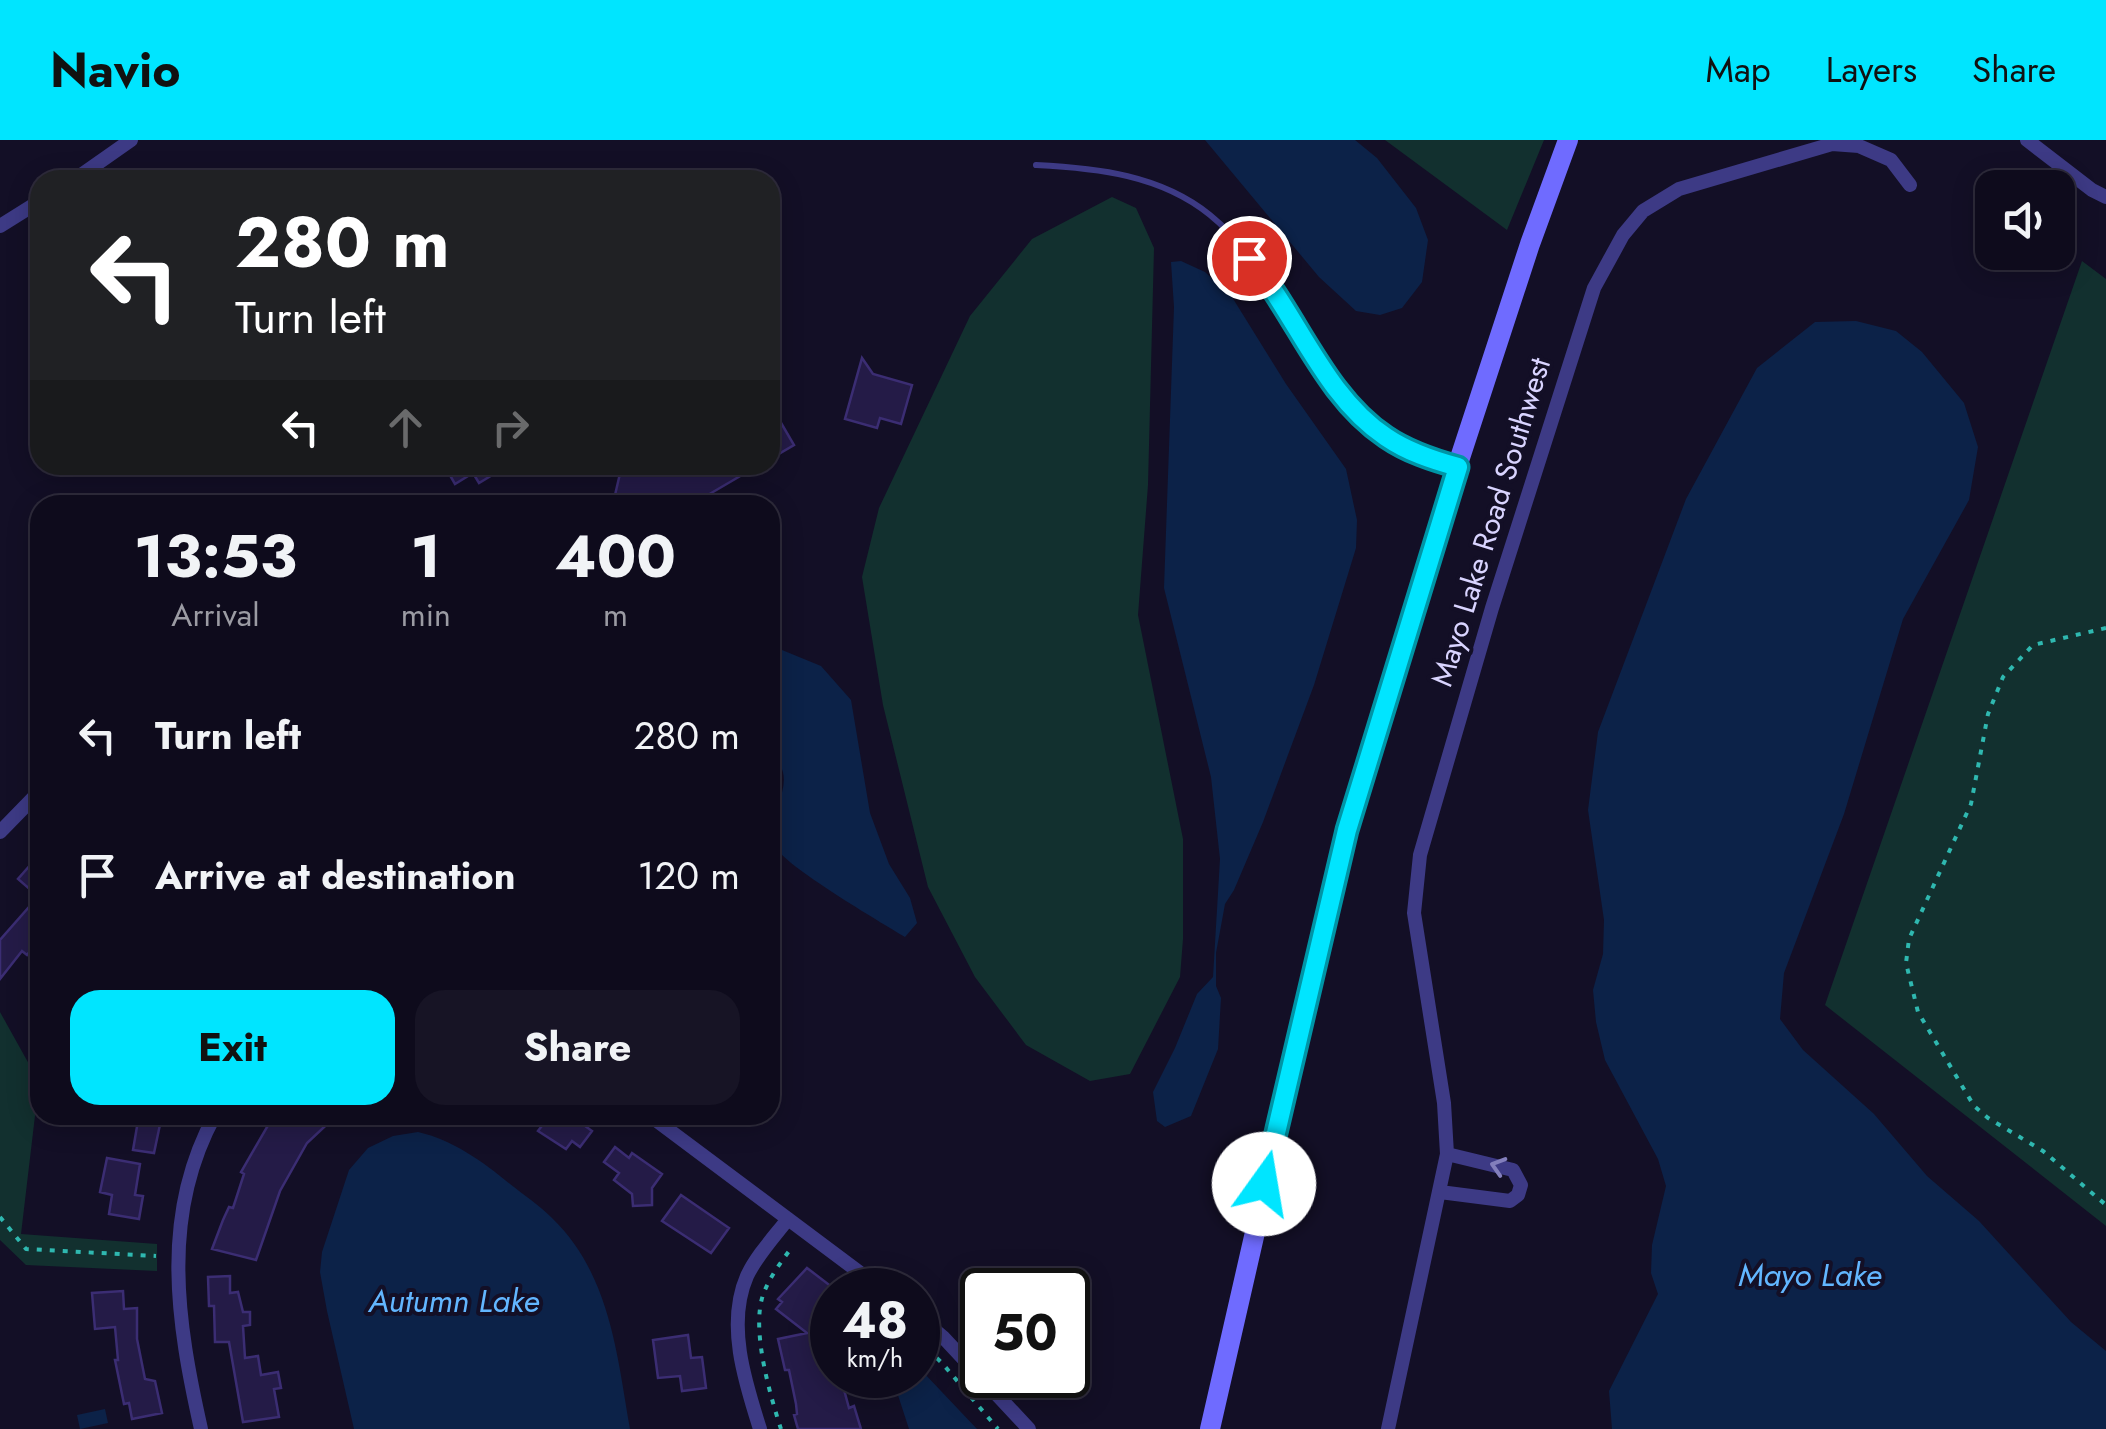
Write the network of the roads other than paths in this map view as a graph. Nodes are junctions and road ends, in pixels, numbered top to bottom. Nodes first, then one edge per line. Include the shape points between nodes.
1 (131, 140) edge
2 (1568, 140) edge
3 (2027, 140) edge
4 (1036, 166) dead end
5 (88, 170) edge
6 (1910, 185) dead end
7 (2106, 197) edge
8 (30, 207) edge
9 (0, 226) edge
10 (1458, 467) junction
11 (30, 801) edge
12 (0, 832) edge
13 (210, 1125) edge
14 (663, 1125) edge
15 (1446, 1154) junction
16 (1440, 1192) junction
17 (788, 1219) junction
18 (854, 1268) edge
19 (940, 1334) edge
20 (201, 1429) edge
21 (760, 1429) edge
22 (1028, 1429) edge
23 (1210, 1429) edge
24 (1388, 1429) edge

1 - 5 street
2 - 10 main road
3 - 7 street
4 - 10 lane via 1133,177 1211,216 1262,273 1366,422 1415,454
6 - 15 street, Mayo Lake Road Southwest via 1891,160 1859,146 1832,144 1679,189 1644,211 1623,235 1594,288 1420,855 1414,913
8 - 9 street
10 - 23 main road via 1332,889
11 - 12 street
13 - 20 street via 186,1188 176,1251 182,1333
14 - 17 street
15 - 16 street, Mayo Lake Road Southwest
16 -> 15 street via 1510,1202 1521,1185 1513,1170
16 - 24 street, Mayo Lake Road Southwest
17 - 18 street
17 - 21 street via 747,1276 739,1308 742,1368
19 - 22 street

